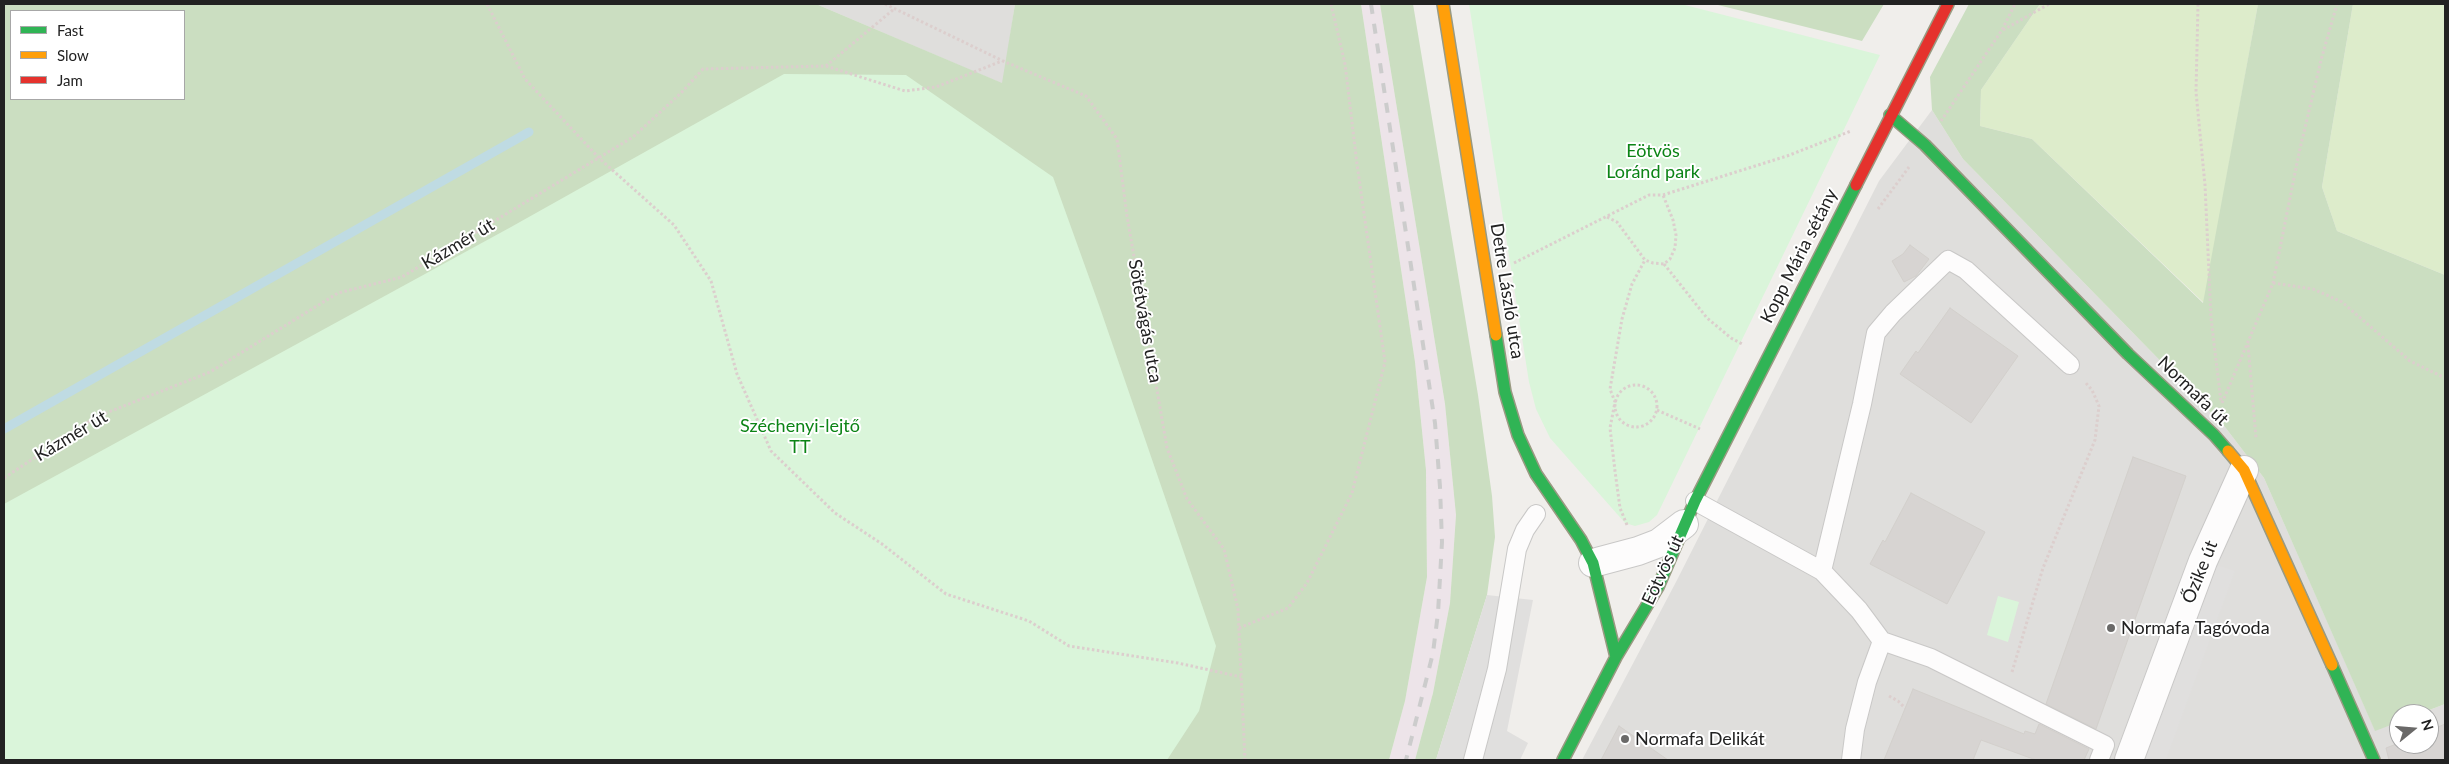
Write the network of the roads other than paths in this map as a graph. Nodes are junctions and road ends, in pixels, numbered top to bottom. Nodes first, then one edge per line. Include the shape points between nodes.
1 (1444, 4) edge
2 (1948, 4) edge
3 (1890, 115) junction
4 (2070, 365) road end
5 (2244, 470) junction
6 (1690, 513) junction
7 (1536, 514) dead end
8 (1593, 563) junction
9 (1822, 571) junction
10 (1882, 640) junction
11 (1616, 657) junction
12 (1473, 760) edge
13 (1563, 760) edge
14 (1851, 760) edge
15 (2099, 760) edge
16 (2129, 760) edge
17 (2374, 760) edge

1 - 8 street, Detre László utca via 1505,392 1518,435 1536,474
2 - 3 street, Kopp Mária sétány
3 - 5 street, Normafa út via 1925,145 2128,354 2214,435
3 - 6 street, Kopp Mária sétány
4 - 9 lane via 1966,270 1948,260 1876,333
5 - 16 street, Őzike út via 2203,561
5 - 17 street, Normafa út
6 - 8 street, Eötvös út via 1659,543 1638,552
6 - 9 lane
6 - 11 street, Eötvös út via 1658,587
7 - 12 lane via 1517,549 1497,670
8 - 11 street
9 - 10 lane
10 - 14 lane via 1867,682
10 - 15 lane via 1931,658 2105,744
11 - 13 street, Eötvös út

